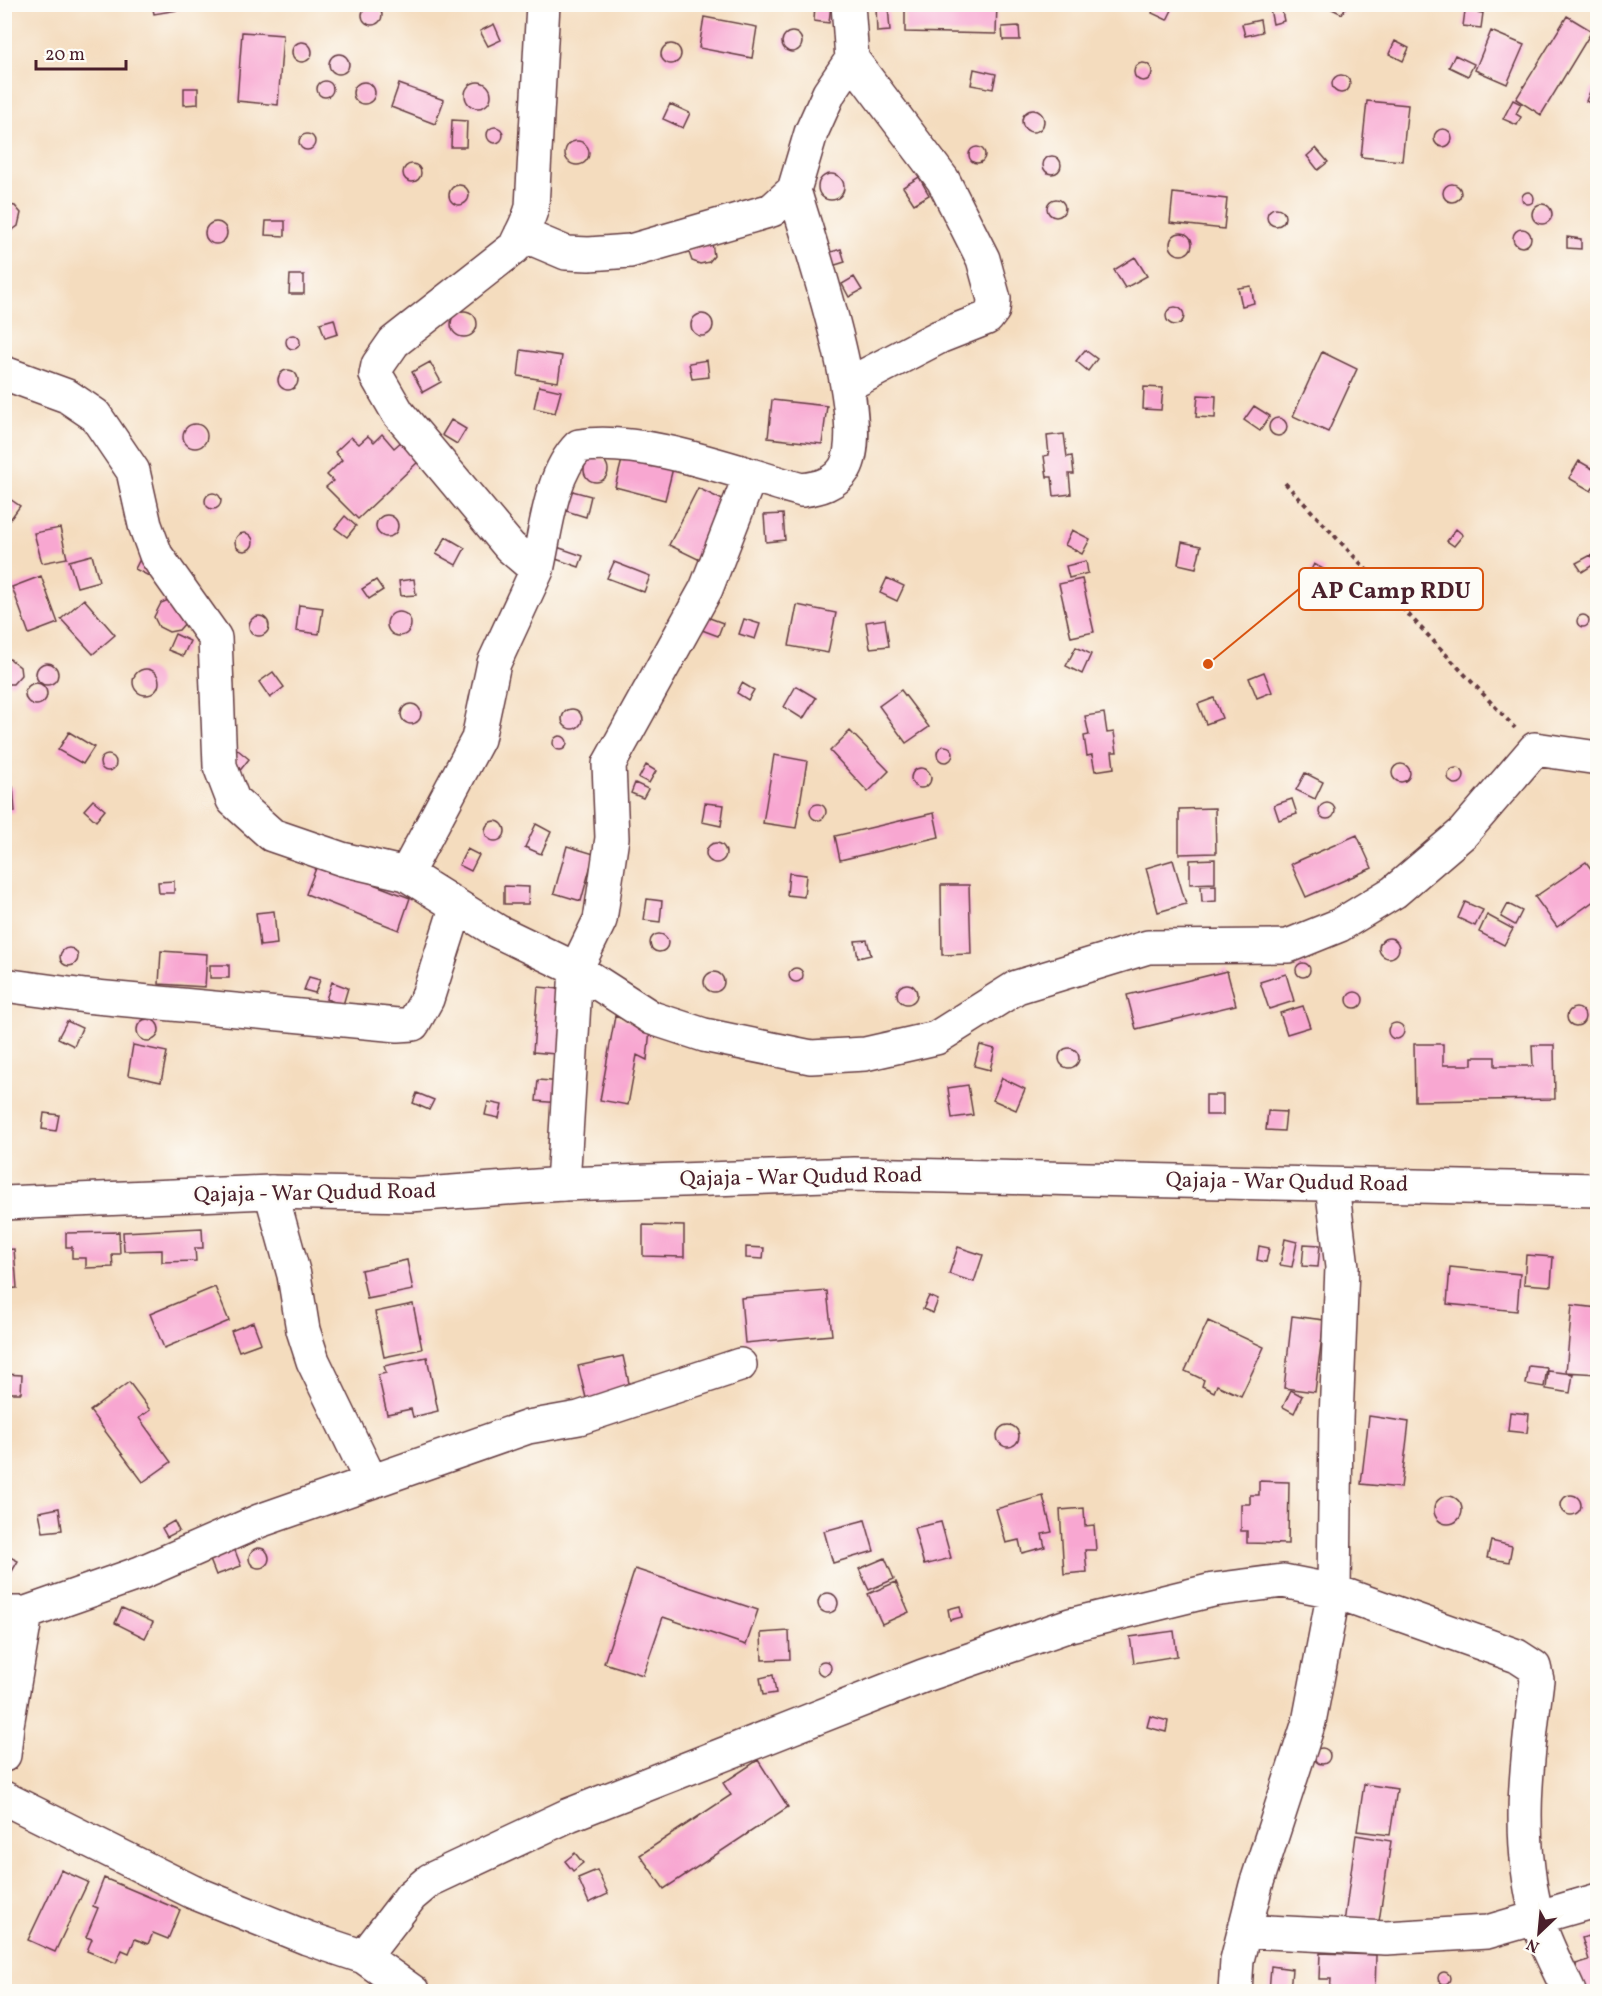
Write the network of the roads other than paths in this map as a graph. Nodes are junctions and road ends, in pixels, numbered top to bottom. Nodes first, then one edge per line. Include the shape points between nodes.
1 (543, 4) edge
2 (848, 4) edge
3 (852, 59) junction
4 (794, 190) junction
5 (521, 234) junction
6 (4, 373) edge
7 (848, 385) junction
8 (750, 476) junction
9 (537, 570) junction
10 (1598, 758) edge
11 (406, 874) junction
12 (456, 908) junction
13 (576, 969) junction
14 (4, 985) edge
15 (563, 1184) junction
16 (1332, 1185) junction
17 (1598, 1190) edge
18 (271, 1192) junction
19 (4, 1203) edge
20 (740, 1365) dead end
21 (371, 1481) junction
22 (1334, 1591) junction
23 (15, 1613) edge
24 (4, 1755) edge
25 (4, 1798) edge
26 (1598, 1900) edge
27 (1537, 1918) junction
28 (1246, 1931) junction
29 (364, 1957) junction
30 (413, 1992) edge
31 (1235, 1992) edge
32 (1569, 1992) edge

1 - 5 street via 532,207
2 - 3 street
3 - 4 street via 829,93 811,133
3 - 7 street via 943,180 983,259 994,299 987,318 939,337
4 - 5 street via 772,210 630,251 566,252
4 - 7 street
5 - 9 street via 514,247 394,342 378,365 376,375 412,430 510,547
6 - 11 street via 67,396 95,416 133,471 156,555 215,639 220,765 233,800 272,835 342,859
7 - 8 street via 852,447 845,468 832,482 802,490
8 - 9 street via 686,456 614,445 579,446 565,466 556,490
8 - 13 street via 706,589 609,764 612,838 605,889 600,920
9 - 11 street via 494,663 477,740
10 - 13 street via 1535,749 1462,833 1394,892 1340,925 1288,946 1148,947 1017,987 936,1038 865,1054 811,1057 704,1035 652,1018
11 - 12 street
12 - 13 street
12 - 14 street via 427,999 413,1024 235,1011
13 - 15 street
15 - 16 street, Qajaja - War Qudud Road via 855,1174
15 - 18 street, Qajaja - War Qudud Road via 410,1195
16 - 17 street, Qajaja - War Qudud Road
16 - 22 street via 1342,1268
18 - 19 street, Qajaja - War Qudud Road
18 - 21 street via 313,1361
20 - 21 street via 579,1418 528,1427
21 - 23 street via 259,1521 140,1573
22 - 27 street via 1516,1656 1534,1667 1537,1680 1524,1802 1525,1863
22 - 28 street via 1309,1722 1256,1885
22 - 29 street via 1283,1581 1213,1590 1070,1625 923,1676 569,1815 430,1880 411,1896
23 - 24 street
25 - 29 street via 193,1892
26 - 27 street
27 - 28 street via 1487,1932 1386,1938
27 - 32 street
28 - 31 street via 1237,1960
29 - 30 street

